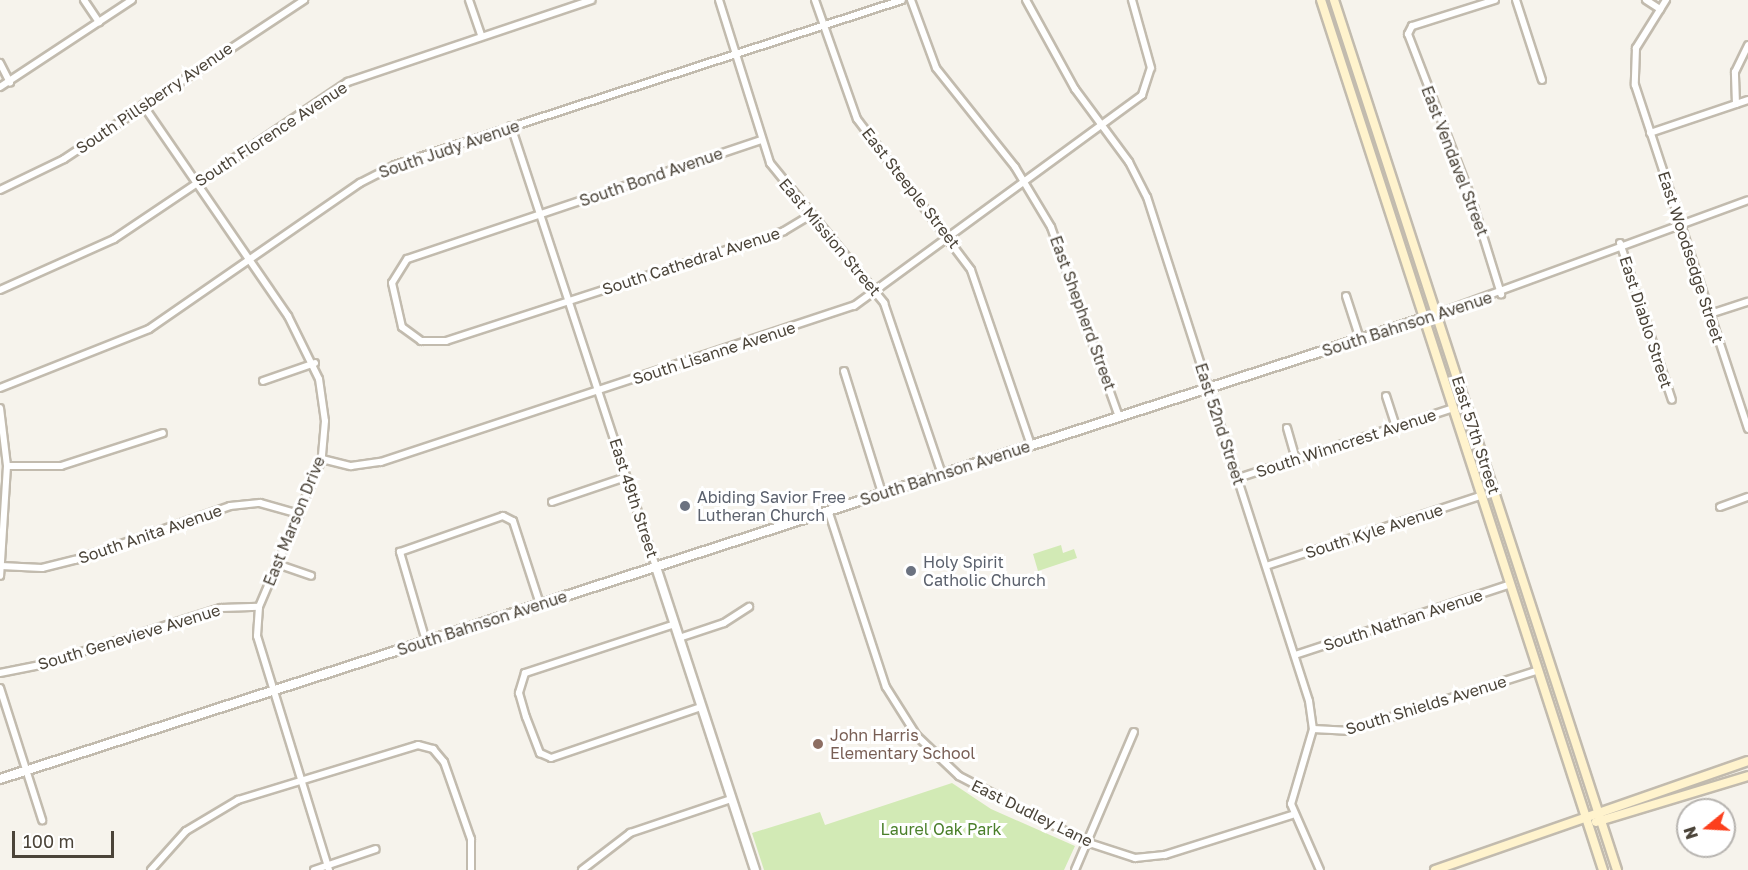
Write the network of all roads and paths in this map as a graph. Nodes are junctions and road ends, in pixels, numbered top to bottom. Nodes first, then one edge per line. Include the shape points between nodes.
1 (84, 0) edge
2 (132, 0) edge
3 (304, 0) edge
4 (469, 0) edge
5 (592, 0) edge
6 (719, 0) edge
7 (815, 0) edge
8 (902, 0) edge
9 (911, 0) edge
10 (1026, 0) edge
11 (1132, 0) edge
12 (1321, 0) edge
13 (1334, 0) edge
14 (1495, 0) edge
15 (1516, 0) edge
16 (1646, 0) edge
17 (1666, 0) edge
18 (1660, 9) junction
19 (99, 22) junction
20 (822, 26) junction
21 (481, 35) junction
22 (1748, 45) edge
23 (732, 54) junction
24 (0, 63) edge
25 (1542, 80) dead end
26 (10, 83) junction
27 (0, 87) edge
28 (1748, 100) edge
29 (1736, 104) junction
30 (143, 105) junction
31 (511, 126) junction
32 (1102, 126) junction
33 (1650, 133) junction
34 (761, 140) junction
35 (196, 182) junction
36 (1025, 182) junction
37 (0, 190) edge
38 (1748, 200) edge
39 (540, 215) junction
40 (811, 215) junction
41 (1680, 223) junction
42 (950, 236) junction
43 (1620, 243) junction
44 (248, 260) junction
45 (0, 290) edge
46 (875, 290) junction
47 (1501, 294) junction
48 (1346, 296) dead end
49 (568, 300) junction
50 (1748, 302) edge
51 (1437, 314) junction
52 (1710, 315) junction
53 (1425, 318) junction
54 (1360, 339) junction
55 (315, 363) junction
56 (844, 371) dead end
57 (263, 381) dead end
58 (0, 388) edge
59 (1208, 388) junction
60 (599, 391) junction
61 (1386, 396) dead end
62 (1672, 400) dead end
63 (1748, 400) edge
64 (1739, 403) junction
65 (0, 408) edge
66 (1454, 408) junction
67 (1119, 417) junction
68 (1396, 427) junction
69 (1287, 428) dead end
70 (1748, 429) edge
71 (163, 432) dead end
72 (1032, 445) junction
73 (322, 459) junction
74 (1296, 459) junction
75 (7, 466) junction
76 (942, 474) junction
77 (626, 477) junction
78 (1238, 478) junction
79 (882, 493) junction
80 (1483, 495) junction
81 (2, 497) edge
82 (1748, 497) edge
83 (552, 502) dead end
84 (1720, 507) dead end
85 (828, 510) junction
86 (299, 514) junction
87 (277, 564) junction
88 (0, 566) edge
89 (1266, 566) junction
90 (656, 567) junction
91 (0, 576) edge
92 (311, 576) dead end
93 (1511, 584) junction
94 (540, 604) junction
95 (259, 607) junction
96 (749, 607) dead end
97 (675, 624) junction
98 (679, 638) junction
99 (426, 641) junction
100 (1295, 655) junction
101 (1539, 670) junction
102 (0, 673) edge
103 (0, 688) edge
104 (271, 691) junction
105 (701, 707) junction
106 (1313, 729) junction
107 (1134, 732) dead end
108 (1748, 761) edge
109 (26, 771) junction
110 (1748, 776) edge
111 (0, 779) edge
112 (299, 780) junction
113 (731, 799) junction
114 (1598, 812) junction
115 (1292, 815) junction
116 (42, 820) dead end
117 (1587, 821) junction
118 (1602, 823) junction
119 (1086, 842) junction
120 (376, 849) dead end
121 (328, 868) edge
122 (151, 870) edge
123 (314, 870) edge
124 (471, 870) edge
125 (582, 870) edge
126 (755, 870) edge
127 (1075, 870) edge
128 (1320, 870) edge
129 (1435, 870) edge
130 (1603, 870) edge
131 (1617, 870) edge

1 - 19 street
2 - 19 street
3 - 30 street, South Pillsberry Avenue
4 - 21 street
5 - 21 street, South Florence Avenue
6 - 23 street, East Mission Street
7 - 20 street, East Steeple Street
8 - 20 street, South Judy Avenue
9 - 36 street, East Shepherd Street via 941,77
10 - 32 street, East 52nd Street via 1075,89
11 - 32 street, South Lisanne Avenue via 1149,50 1148,81 1142,95
12 - 53 main road, East 57th Street
13 - 51 main road, East 57th Street
14 - 47 street, East Vendavel Street via 1409,30
15 - 25 street
16 - 18 street
17 - 18 street, East Woodsedge Street
18 - 33 street, East Woodsedge Street via 1636,48 1635,85
19 - 26 street
20 - 23 street, South Judy Avenue
20 - 42 street, East Steeple Street via 857,119
21 - 35 street, South Florence Avenue via 348,82
22 - 29 street via 1735,72
23 - 31 street, South Judy Avenue
23 - 34 street, East Mission Street
24 - 26 street
26 - 27 street
28 - 29 street
29 - 33 street
30 - 35 street, East Marson Drive
30 - 37 street, South Pillsberry Avenue via 46,169
31 - 39 street, East 49th Street
31 - 44 street, South Judy Avenue via 374,174
32 - 36 street, South Lisanne Avenue
32 - 59 street, East 52nd Street via 1147,197
33 - 41 street, East Woodsedge Street
34 - 39 street, South Bond Avenue
34 - 40 street, East Mission Street via 770,163
35 - 44 street, East Marson Drive
35 - 45 street, South Florence Avenue via 114,239
36 - 42 street, South Lisanne Avenue
36 - 67 street, East Shepherd Street via 1064,256
38 - 41 street, South Bahnson Avenue
39 - 49 street, East 49th Street
39 - 49 street, South Bond Avenue via 407,259 392,283 395,310 408,333 432,343
40 - 46 street, East Mission Street
40 - 49 street, South Cathedral Avenue via 784,231
41 - 43 street, South Bahnson Avenue
41 - 52 street, East Woodsedge Street
42 - 46 street, South Lisanne Avenue
42 - 72 street, East Steeple Street via 976,282
43 - 47 street, South Bahnson Avenue
43 - 62 street, East Diablo Street
44 - 55 street, East Marson Drive
44 - 58 street, South Judy Avenue via 149,329
46 - 60 street, South Lisanne Avenue via 844,310
46 - 76 street, East Mission Street via 895,326
47 - 51 street, South Bahnson Avenue
48 - 54 street
49 - 60 street, East 49th Street
50 - 52 street
51 - 53 street, South Bahnson Avenue
51 - 114 main road, East 57th Street
52 - 64 street, East Woodsedge Street
53 - 54 street, South Bahnson Avenue
53 - 66 main road, East 57th Street
54 - 59 street, South Bahnson Avenue
55 - 57 street
55 - 73 street, East Marson Drive via 325,421
56 - 79 street
59 - 67 street, South Bahnson Avenue
59 - 78 street, East 52nd Street
60 - 73 street, South Lisanne Avenue via 364,466
60 - 77 street, East 49th Street
61 - 68 street
63 - 64 street
64 - 70 street, East Woodsedge Street
65 - 75 street
66 - 68 street, South Winncrest Avenue
66 - 80 main road, East 57th Street
67 - 72 street, South Bahnson Avenue
68 - 74 street, South Winncrest Avenue
69 - 74 street
71 - 75 street via 61,466
72 - 76 street, South Bahnson Avenue
73 - 86 street, East Marson Drive
74 - 78 street, South Winncrest Avenue
75 - 81 street
76 - 79 street, South Bahnson Avenue
77 - 83 street
77 - 90 street, East 49th Street
78 - 89 street, East 52nd Street
79 - 85 street, South Bahnson Avenue
80 - 89 street, South Kyle Avenue
80 - 93 main road, East 57th Street
81 - 88 street
82 - 84 street
85 - 90 street, South Bahnson Avenue
85 - 119 street, East Dudley Lane via 886,687 917,736 977,788
86 - 87 street, East Marson Drive
86 - 88 street, South Anita Avenue via 269,504 237,505 75,560 42,568
87 - 92 street
87 - 95 street, East Marson Drive
88 - 91 street
89 - 100 street, East 52nd Street
90 - 94 street, South Bahnson Avenue
90 - 97 street, East 49th Street
93 - 100 street, South Nathan Avenue
93 - 101 main road, East 57th Street
94 - 99 street, South Bahnson Avenue
94 - 99 street via 513,521 503,516 400,552
95 - 102 street, South Genevieve Avenue via 221,608 40,665
95 - 104 street, East Marson Drive via 257,636
96 - 98 street via 724,623
97 - 98 street, East 49th Street
97 - 105 street via 525,673 519,693 526,717 540,753 551,758
98 - 105 street, East 49th Street
99 - 104 street, South Bahnson Avenue
100 - 106 street, East 52nd Street
101 - 106 street, South Shields Avenue via 1347,731
101 - 117 main road, East 57th Street
103 - 109 street
104 - 109 street, South Bahnson Avenue
104 - 112 street, East Marson Drive
105 - 113 street, East 49th Street
106 - 115 street via 1292,788
107 - 119 street
108 - 114 main road
109 - 111 street, South Bahnson Avenue
109 - 116 street
110 - 118 main road
112 - 121 street, East Marson Drive
112 - 122 street via 254,794 200,820 168,846
112 - 124 street via 405,745 433,749 444,762 471,839
113 - 125 street via 630,833
113 - 126 street, East 49th Street
114 - 117 main road
114 - 118 main road, East 57th Street
115 - 119 street, East Dudley Lane via 1156,856 1128,856
115 - 128 street
117 - 118 main road
117 - 129 main road
117 - 130 main road, East 57th Street
118 - 131 main road, East 57th Street
119 - 127 street
120 - 121 street
121 - 123 street

